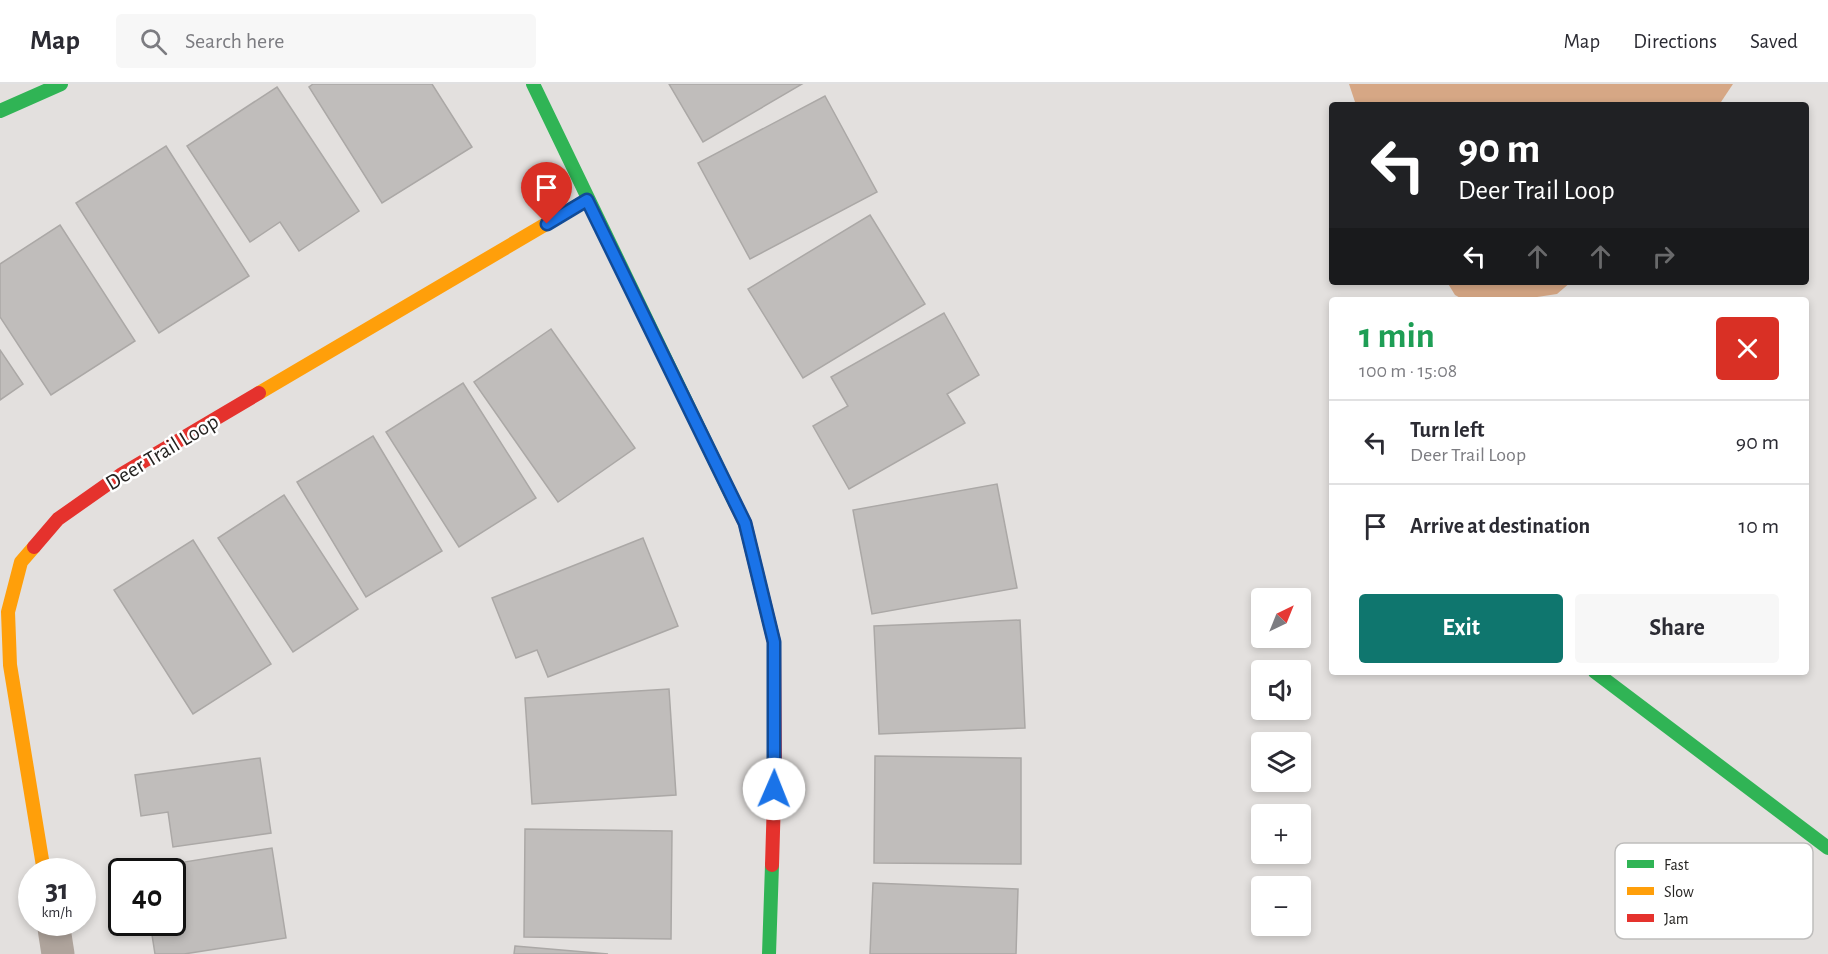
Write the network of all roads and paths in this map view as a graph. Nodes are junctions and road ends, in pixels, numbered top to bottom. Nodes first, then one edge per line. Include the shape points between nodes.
1 (61, 84) edge
2 (532, 84) edge
3 (0, 111) edge
4 (587, 200) junction
5 (1599, 675) edge
6 (1828, 848) edge
7 (42, 858) edge
8 (55, 936) edge
9 (58, 954) edge
10 (769, 954) edge

1 - 3 street
2 - 4 street
4 - 7 street, Deer Trail Loop via 122,474 58,519 21,562 8,612 10,665
4 - 10 street via 745,523 774,642
5 - 6 street
8 - 9 street

